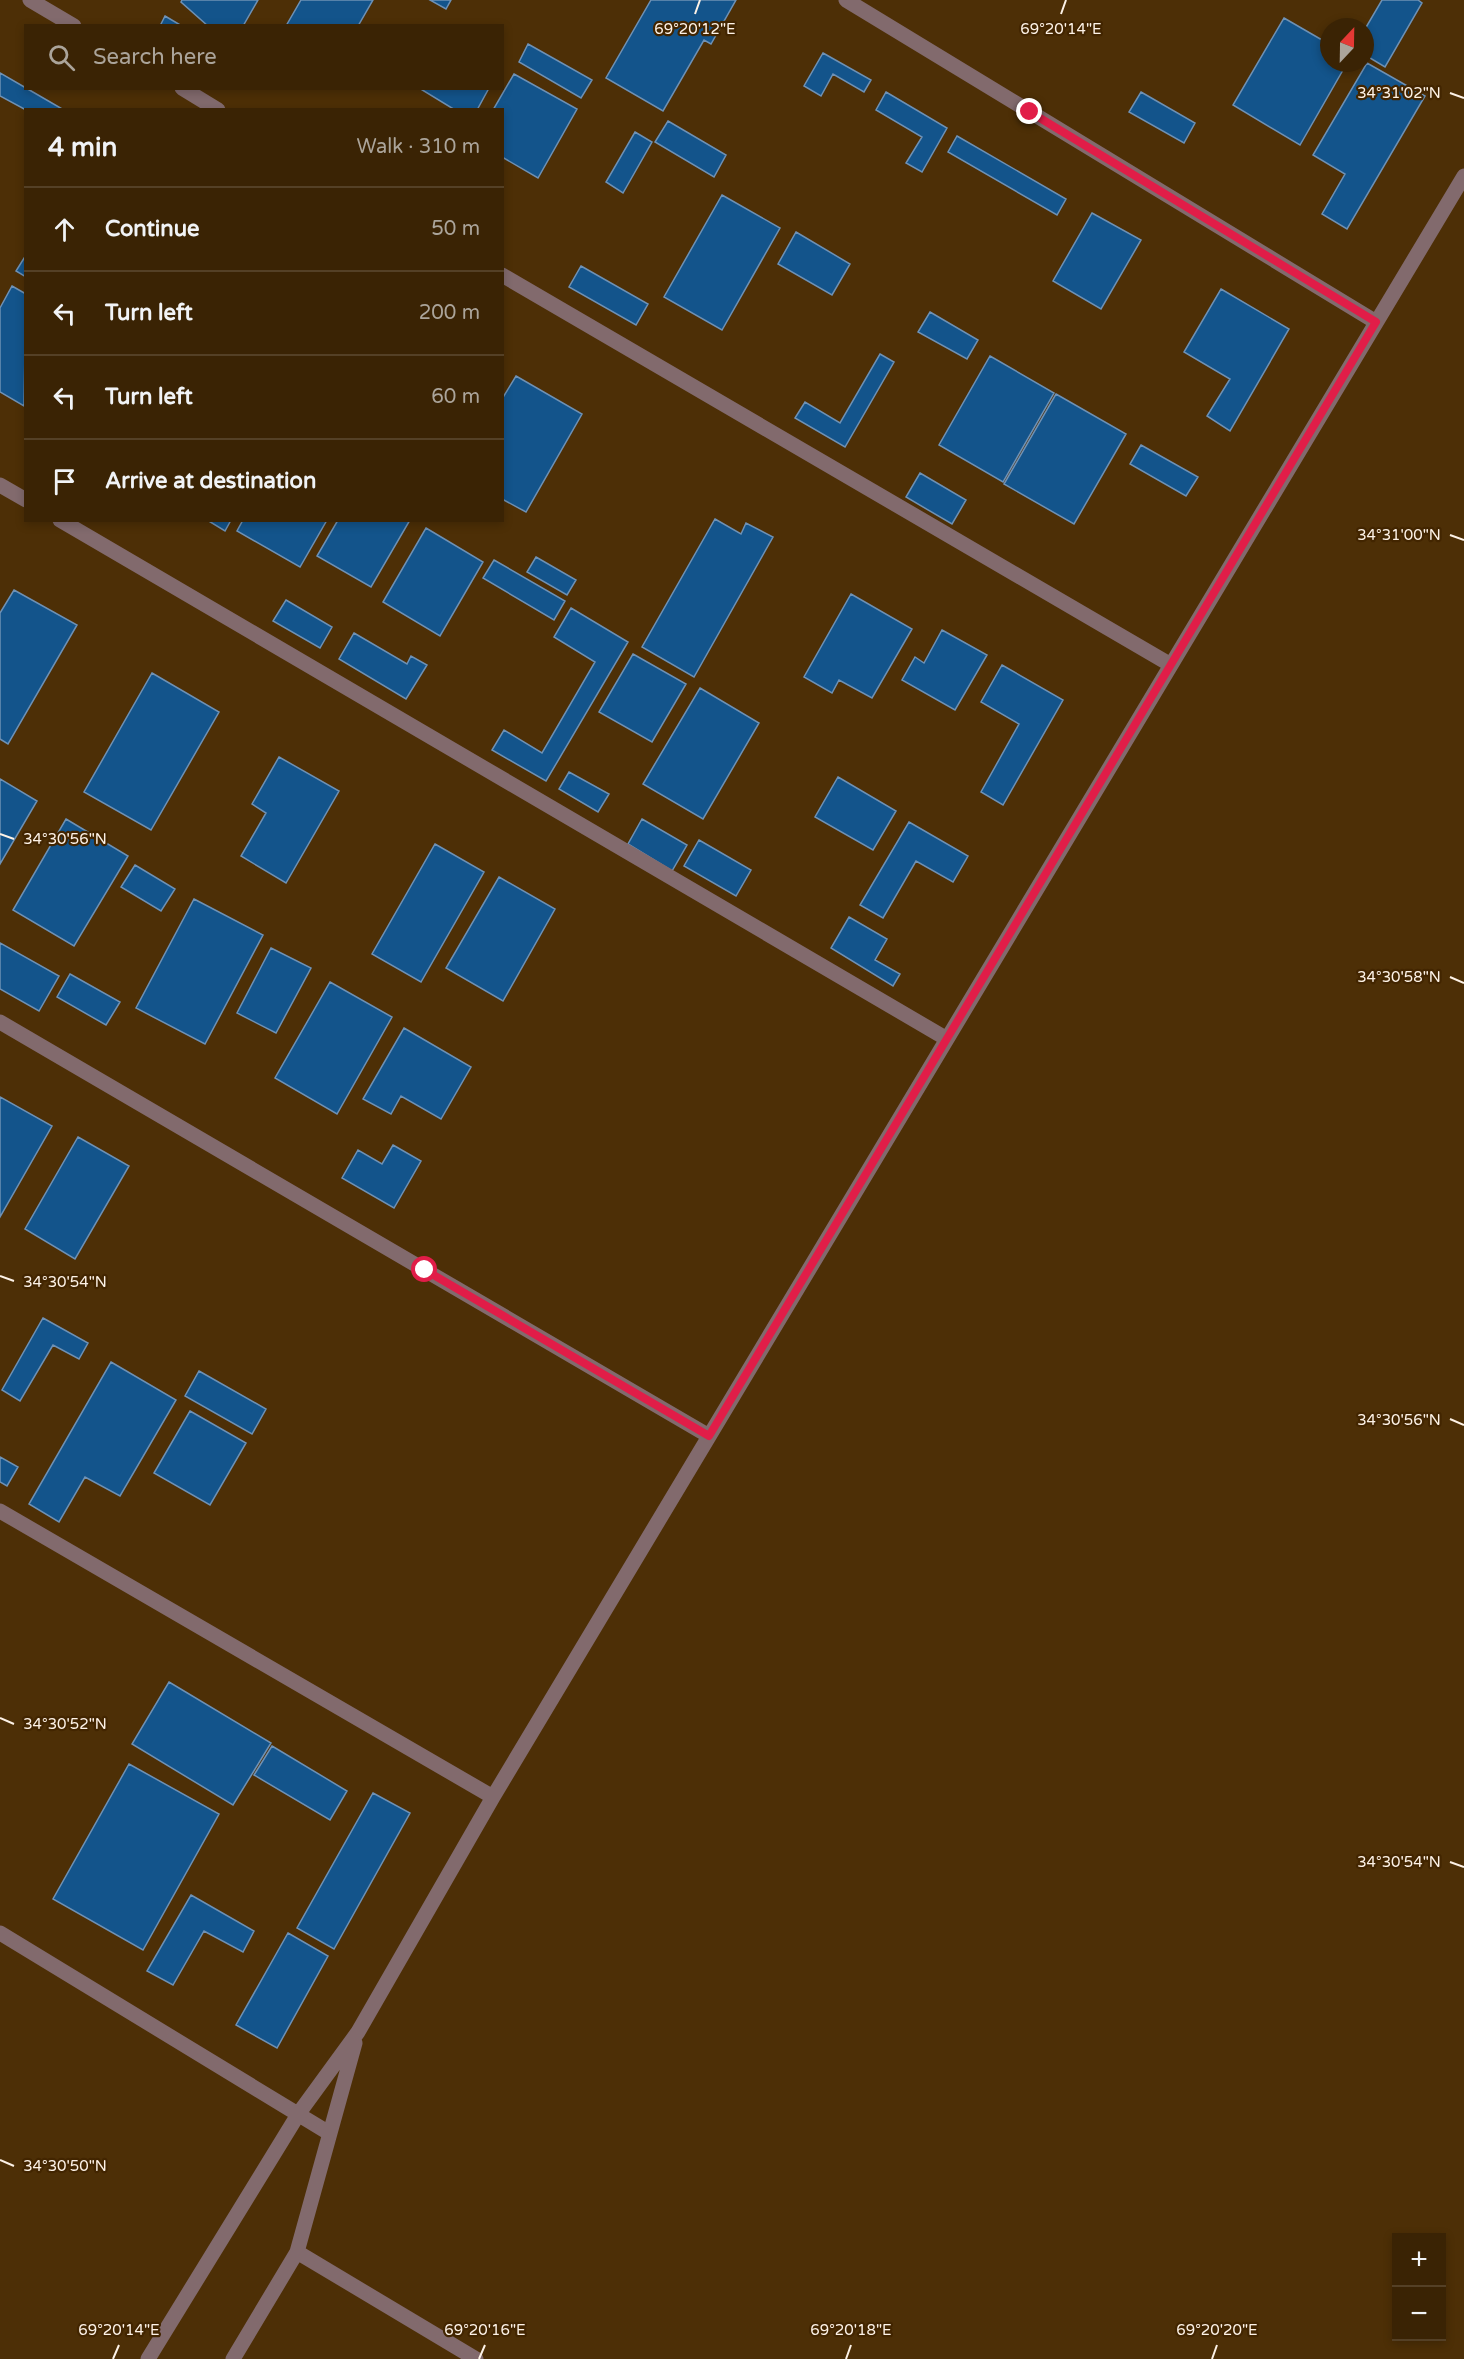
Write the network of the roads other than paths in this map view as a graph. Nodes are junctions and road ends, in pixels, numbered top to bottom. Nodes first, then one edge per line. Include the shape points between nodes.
1 (30, 0) edge
2 (846, 0) edge
3 (71, 24) edge
4 (185, 90) edge
5 (215, 108) edge
6 (1464, 176) edge
7 (504, 276) edge
8 (1376, 322) junction
9 (0, 485) edge
10 (24, 499) edge
11 (63, 522) edge
12 (1171, 665) junction
13 (0, 1022) edge
14 (947, 1039) junction
15 (709, 1436) junction
16 (0, 1511) edge
17 (493, 1797) junction
18 (0, 1933) edge
19 (358, 2032) junction
20 (299, 2113) junction
21 (329, 2133) junction
22 (297, 2252) junction
23 (148, 2359) edge
24 (233, 2359) edge
25 (476, 2359) edge

1 - 3 street
2 - 8 street
4 - 5 street
6 - 8 street
7 - 12 street
8 - 12 street
9 - 10 street
11 - 14 street
12 - 14 street
13 - 15 street
14 - 15 street
15 - 17 street
16 - 17 street
17 - 19 street
18 - 20 street
19 - 20 street
19 - 21 street
20 - 21 street
20 - 23 street
21 - 22 street
22 - 24 street
22 - 25 street

